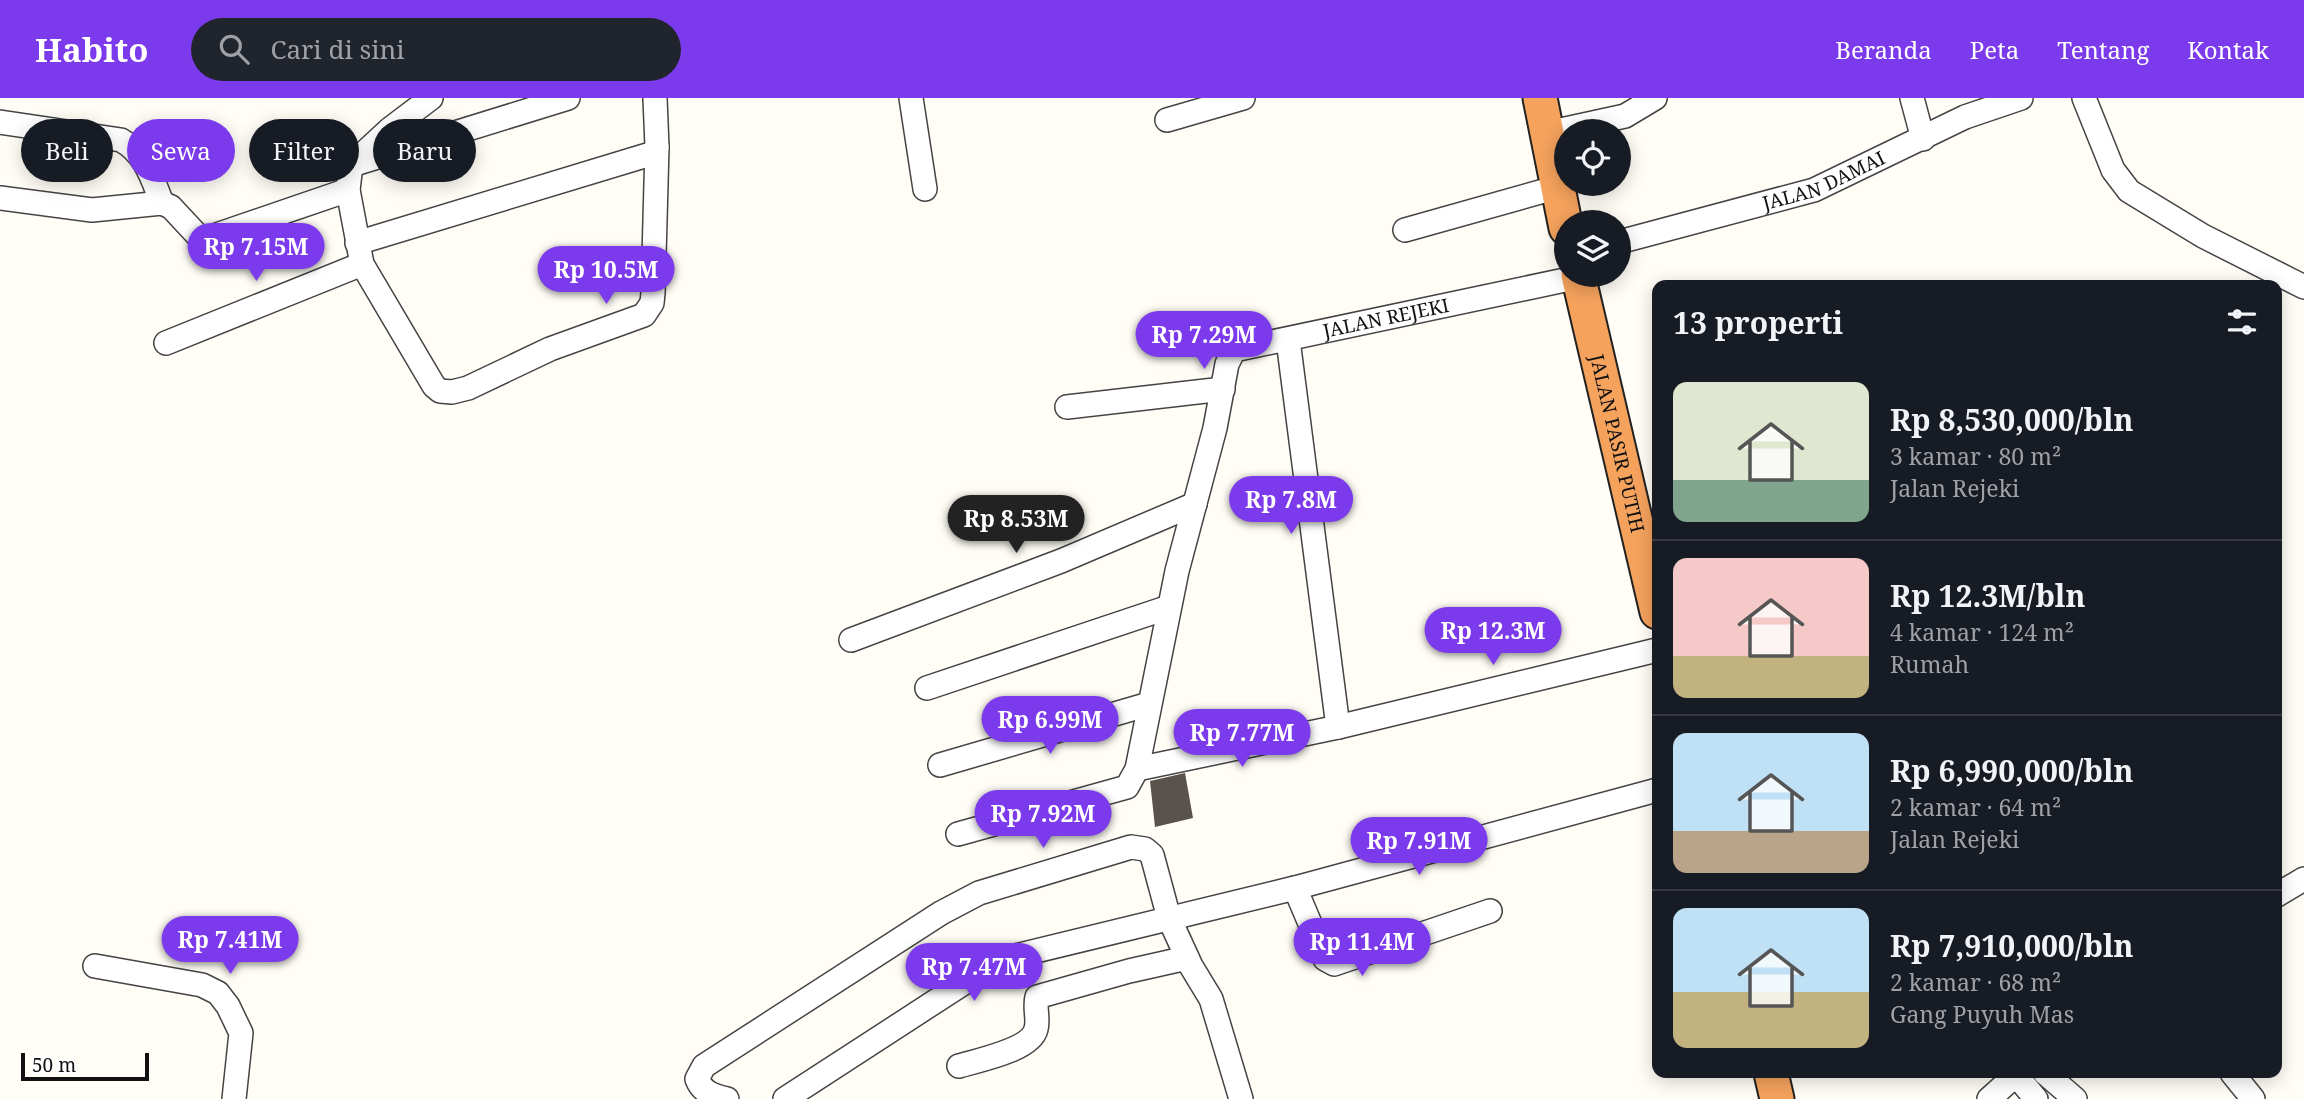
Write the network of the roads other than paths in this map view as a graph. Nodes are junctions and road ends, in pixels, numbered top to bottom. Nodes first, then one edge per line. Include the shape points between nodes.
1 (431, 98) edge
2 (568, 98) edge
3 (655, 98) edge
4 (911, 98) edge
5 (1242, 98) edge
6 (1540, 98) edge
7 (1655, 98) edge
8 (1912, 98) edge
9 (2021, 98) edge
10 (2084, 98) edge
11 (1167, 120) dead end
12 (0, 122) edge
13 (1547, 133) junction
14 (1923, 139) junction
15 (657, 147) junction
16 (359, 158) edge
17 (359, 163) edge
18 (1554, 167) edge
19 (349, 182) edge
20 (1554, 188) edge
21 (925, 189) dead end
22 (348, 190) junction
23 (0, 198) edge
24 (162, 203) junction
25 (1405, 230) dead end
26 (1631, 239) edge
27 (359, 253) junction
28 (1554, 281) edge
29 (1581, 287) edge
30 (2304, 287) edge
31 (1288, 340) junction
32 (166, 343) dead end
33 (1223, 389) junction
34 (1067, 407) dead end
35 (1195, 504) junction
36 (1648, 534) edge
37 (1652, 569) edge
38 (1169, 607) junction
39 (851, 640) dead end
40 (1652, 651) edge
41 (927, 688) dead end
42 (1149, 704) junction
43 (1338, 727) junction
44 (940, 765) dead end
45 (1137, 769) junction
46 (1652, 791) edge
47 (958, 834) dead end
48 (2304, 878) edge
49 (1295, 888) junction
50 (2282, 892) edge
51 (1490, 911) dead end
52 (1169, 918) junction
53 (1187, 958) junction
54 (95, 966) dead end
55 (959, 1066) dead end
56 (1772, 1078) edge
57 (2013, 1078) edge
58 (2020, 1078) edge
59 (2051, 1078) edge
60 (2236, 1078) edge
61 (233, 1099) edge
62 (727, 1099) edge
63 (785, 1099) edge
64 (1241, 1099) edge
65 (1777, 1099) edge
66 (1989, 1099) edge
67 (2036, 1099) edge
68 (2075, 1099) edge
69 (2253, 1099) edge

1 - 16 street
2 - 17 street
3 - 15 street
4 - 21 street
5 - 11 street
6 - 13 highway
7 - 13 street via 1625,116
8 - 14 street
9 - 14 street, JALAN DAMAI via 1965,117
10 - 30 street via 2113,170 2129,191 2203,236
12 - 24 street via 121,140 145,161
13 - 18 highway
14 - 26 street, JALAN DAMAI via 1814,190
15 - 27 street via 654,153
15 - 27 street via 653,293 644,315 550,349 468,388 452,392 433,386
19 - 22 street
20 - 25 street
22 - 24 street via 205,239
22 - 27 street
23 - 24 street via 75,210
27 - 32 street
28 - 31 street, JALAN REJEKI
29 - 36 highway, JALAN PASIR PUTIH
31 - 33 street, JALAN REJEKI via 1234,350
31 - 43 street
33 - 34 street
33 - 35 street, JALAN REJEKI
35 - 38 street, JALAN REJEKI
35 - 39 street via 1061,561
36 - 37 highway, JALAN PASIR PUTIH
38 - 41 street
38 - 42 street, JALAN REJEKI
40 - 43 street
42 - 44 street
42 - 45 street, JALAN REJEKI
43 - 45 street
45 - 47 street via 1121,790
46 - 49 street
48 - 50 street
49 - 51 street via 1325,959 1334,964
49 - 52 street
52 - 53 street
52 - 62 street via 1152,855 1131,847 979,892 704,1066 697,1079 700,1087
52 - 63 street via 1011,957
53 - 55 street via 1037,997 1037,1026 1025,1045
53 - 64 street via 1211,999
54 - 61 street via 202,985 218,993 241,1034
56 - 65 highway
57 - 66 street
58 - 67 street
59 - 68 street
60 - 69 street

